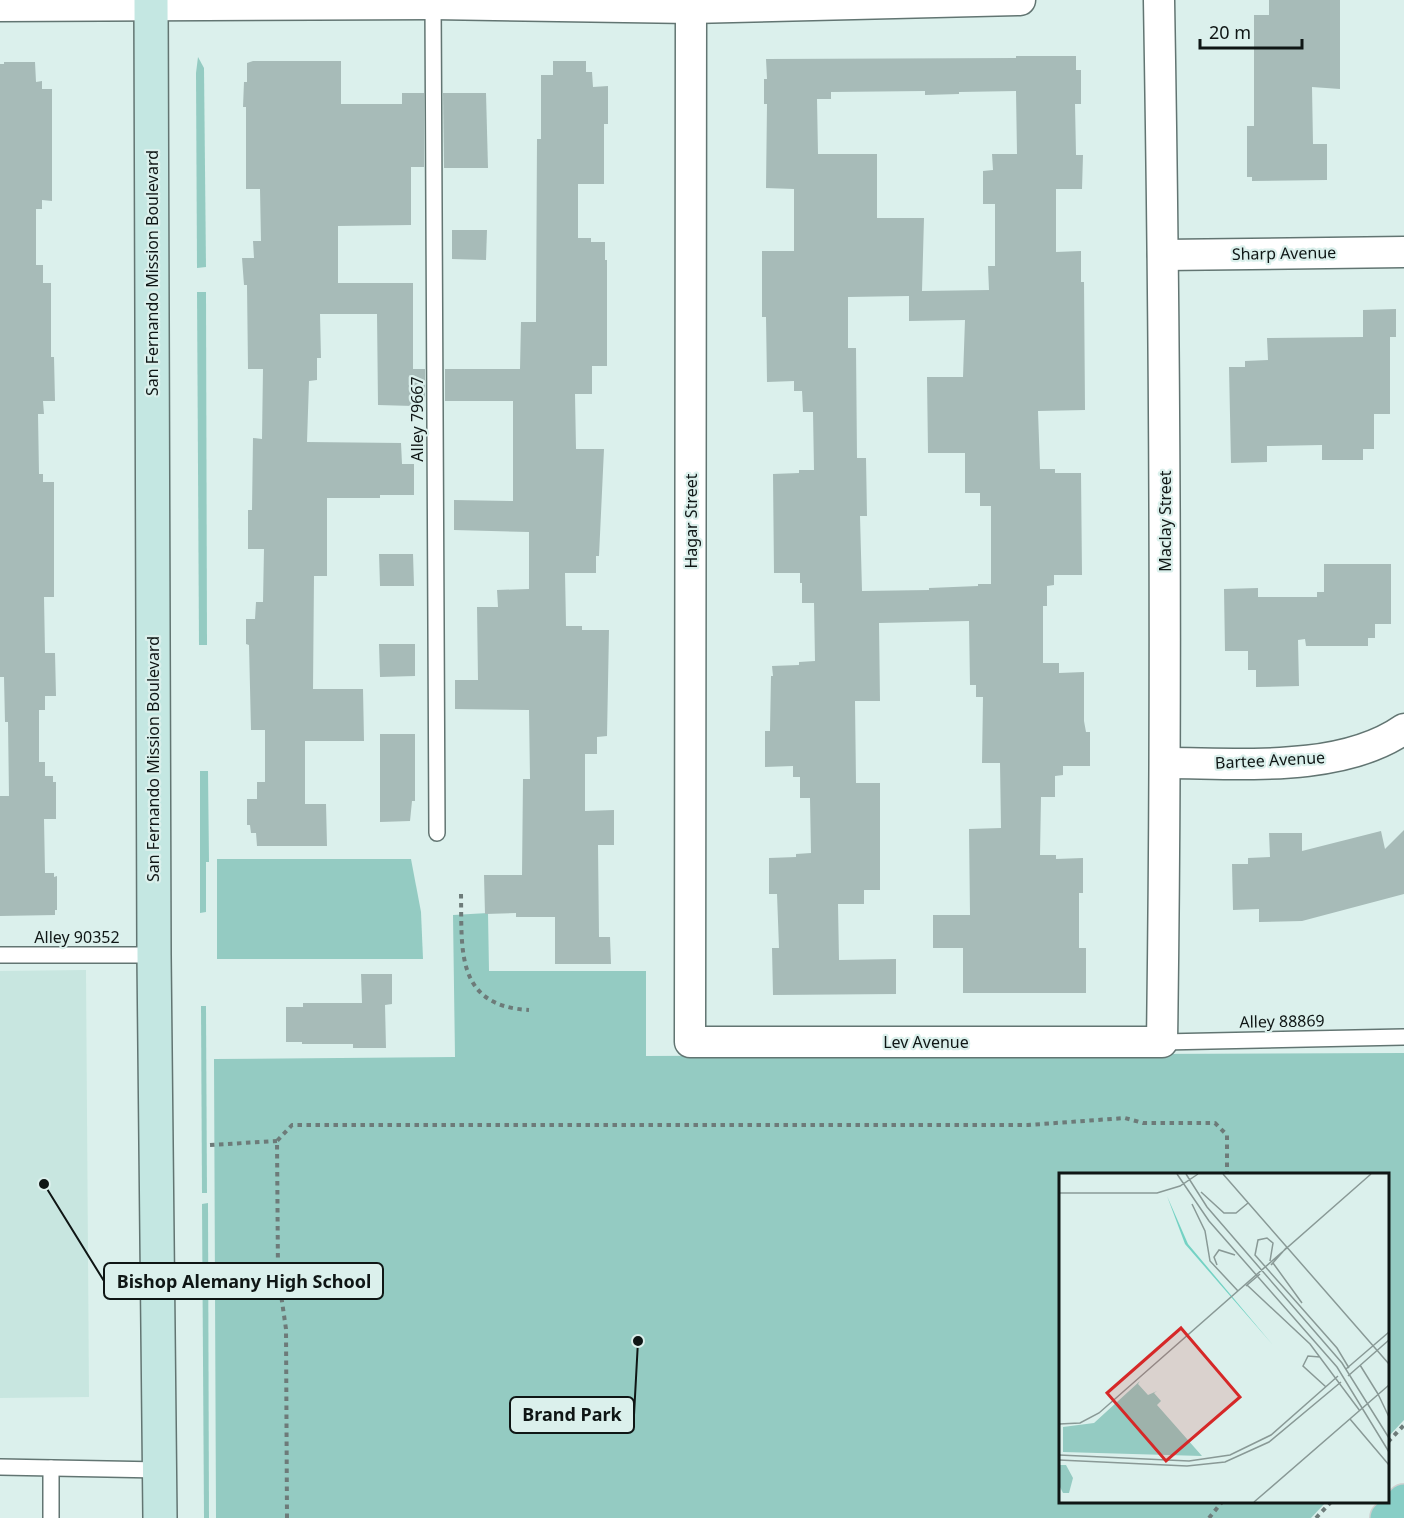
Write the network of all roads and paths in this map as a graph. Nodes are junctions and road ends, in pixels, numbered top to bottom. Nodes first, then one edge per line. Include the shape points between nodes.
1 (1020, 0) edge
2 (1160, 0) edge
3 (433, 2) edge
4 (151, 3) edge
5 (691, 4) edge
6 (0, 6) edge
7 (1404, 252) edge
8 (1164, 255) junction
9 (1404, 729) edge
10 (1166, 763) junction
11 (437, 833) dead end
12 (461, 894) dead end
13 (0, 955) edge
14 (154, 956) junction
15 (529, 1010) dead end
16 (1404, 1036) edge
17 (690, 1042) joint
18 (1162, 1042) junction
19 (277, 1141) junction
20 (210, 1145) dead end
21 (1227, 1173) edge
22 (1404, 1425) edge
23 (1389, 1441) edge
24 (0, 1467) edge
25 (51, 1468) junction
26 (160, 1470) junction
27 (1404, 1501) edge
28 (1221, 1503) edge
29 (1330, 1503) edge
30 (51, 1518) edge
31 (160, 1518) edge
32 (286, 1518) edge
33 (1209, 1518) edge
34 (1316, 1518) edge
35 (1387, 1518) edge

1 - 5 street
2 - 8 street, Maclay Street
3 - 4 street
3 - 5 street
3 - 11 lane, Alley 79667
4 - 6 street
4 - 14 main road, San Fernando Mission Boulevard
5 - 17 street, Hagar Street
7 - 8 street, Sharp Avenue
8 - 10 street, Maclay Street
9 - 10 street, Bartee Avenue via 1372,746 1321,760
10 - 18 street, Maclay Street
12 - 15 path via 464,959 470,980 502,1005
13 - 14 lane, Alley 90352
14 - 26 main road, San Fernando Mission Boulevard
16 - 18 lane, Alley 88869
17 - 18 street, Lev Avenue
19 - 20 path
19 - 21 path via 292,1125 1028,1125 1125,1119 1143,1123 1215,1123 1227,1135
19 - 32 path via 278,1274 286,1329
22 - 23 path
24 - 25 lane
25 - 26 lane
25 - 30 lane
26 - 31 main road, San Fernando Mission Boulevard
27 - 35 main road
28 - 33 path
29 - 34 path

